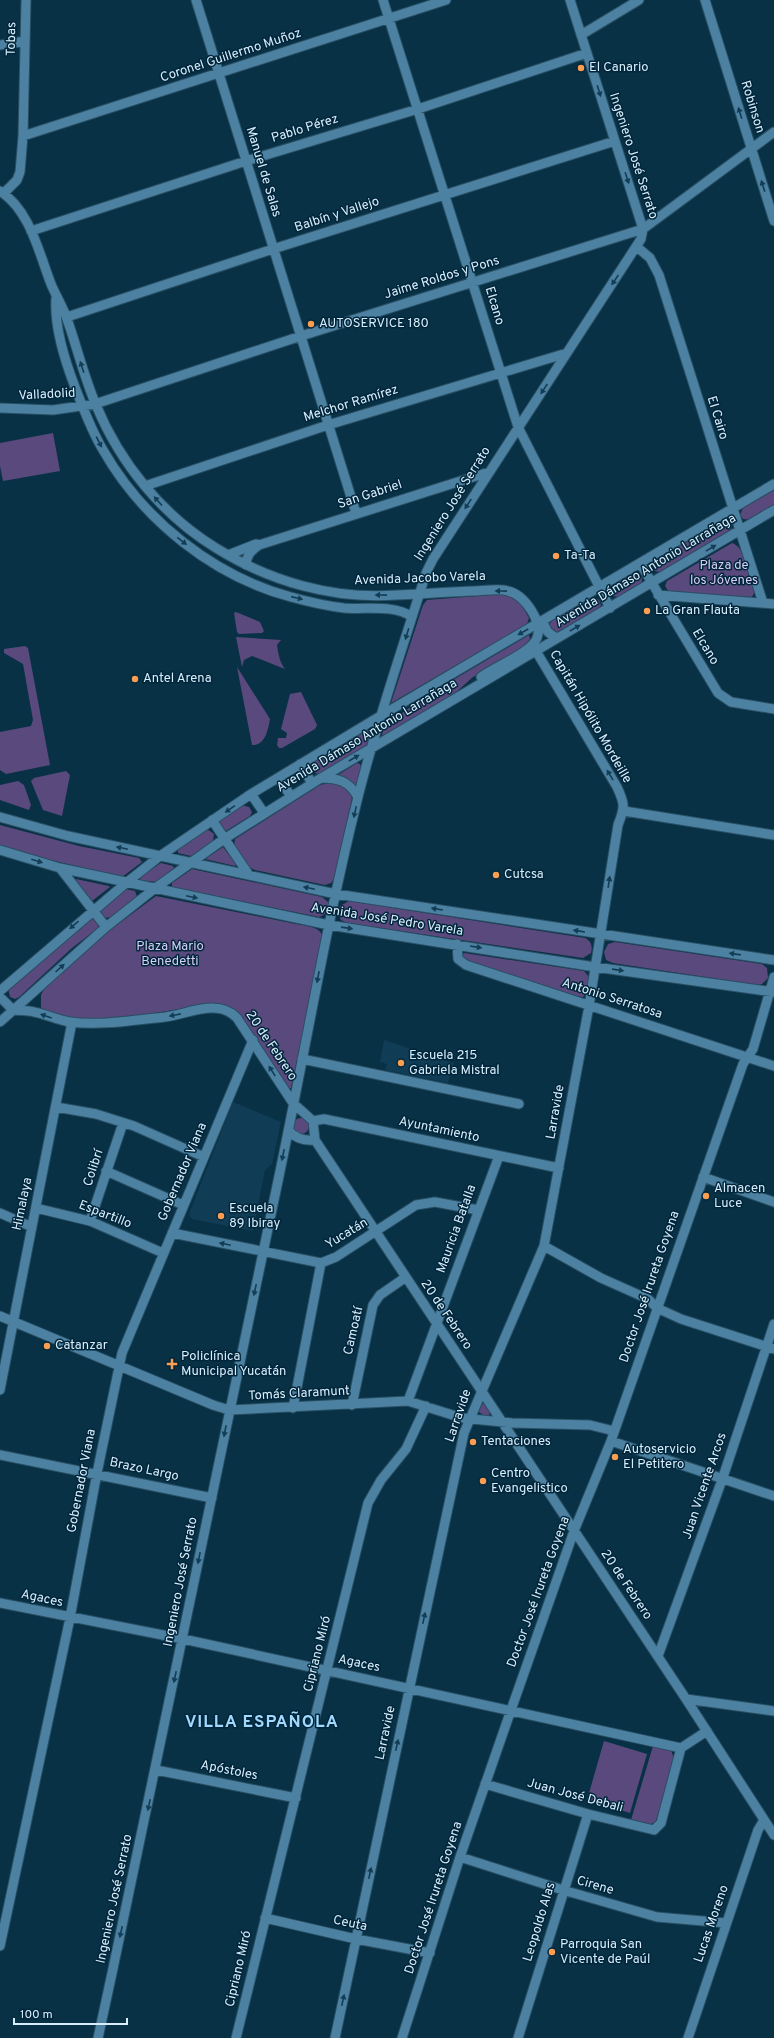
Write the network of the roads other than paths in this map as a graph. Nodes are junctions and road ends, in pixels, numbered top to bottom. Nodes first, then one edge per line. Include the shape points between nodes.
1 (26, 0) edge
2 (196, 0) edge
3 (383, 0) edge
4 (446, 0) edge
5 (570, 0) edge
6 (639, 0) edge
7 (705, 0) edge
8 (389, 18) junction
9 (581, 35) junction
10 (25, 41) junction
11 (0, 45) edge
12 (587, 53) junction
13 (219, 74) junction
14 (418, 109) junction
15 (774, 132) edge
16 (22, 136) junction
17 (615, 141) junction
18 (751, 150) junction
19 (246, 161) junction
20 (2, 192) edge
21 (445, 195) junction
22 (774, 221) edge
23 (644, 229) junction
24 (31, 231) junction
25 (637, 248) junction
26 (274, 249) junction
27 (473, 282) junction
28 (56, 297) junction
29 (67, 317) junction
30 (301, 336) junction
31 (567, 353) junction
32 (500, 372) junction
33 (95, 404) junction
34 (82, 406) junction
35 (0, 408) edge
36 (328, 425) junction
37 (518, 427) junction
38 (489, 472) junction
39 (774, 484) edge
40 (145, 486) junction
41 (732, 509) junction
42 (774, 510) edge
43 (356, 513) junction
44 (177, 519) junction
45 (169, 530) junction
46 (740, 531) junction
47 (259, 545) junction
48 (228, 555) junction
49 (640, 563) junction
50 (246, 565) junction
51 (258, 571) junction
52 (252, 583) junction
53 (651, 583) junction
54 (600, 587) junction
55 (420, 593) junction
56 (658, 595) junction
57 (763, 604) junction
58 (774, 604) edge
59 (610, 608) junction
60 (412, 618) junction
61 (541, 622) junction
62 (558, 638) junction
63 (536, 651) junction
64 (476, 686) junction
65 (774, 709) edge
66 (382, 715) junction
67 (372, 748) junction
68 (300, 764) junction
69 (278, 778) junction
70 (321, 778) junction
71 (312, 783) junction
72 (252, 794) junction
73 (291, 796) junction
74 (358, 797) junction
75 (624, 811) junction
76 (264, 813) junction
77 (0, 817) edge
78 (212, 820) junction
79 (774, 834) edge
80 (224, 839) junction
81 (0, 850) edge
82 (160, 856) junction
83 (190, 862) junction
84 (60, 868) junction
85 (248, 875) junction
86 (126, 883) junction
87 (154, 889) junction
88 (336, 894) junction
89 (92, 910) junction
90 (329, 925) junction
91 (106, 927) junction
92 (601, 934) junction
93 (457, 944) junction
94 (774, 960) edge
95 (595, 967) junction
96 (774, 977) edge
97 (0, 991) edge
98 (772, 992) edge
99 (0, 997) edge
100 (589, 1006) junction
101 (13, 1010) junction
102 (0, 1022) edge
103 (72, 1022) junction
104 (252, 1040) junction
105 (748, 1057) junction
106 (302, 1059) junction
107 (774, 1066) edge
108 (293, 1103) junction
109 (519, 1104) dead end
110 (56, 1106) junction
111 (313, 1121) junction
112 (123, 1123) junction
113 (289, 1131) junction
114 (315, 1140) junction
115 (500, 1156) junction
116 (204, 1157) junction
117 (559, 1168) junction
118 (106, 1171) junction
119 (704, 1177) junction
120 (774, 1202) edge
121 (183, 1205) junction
122 (36, 1208) junction
123 (478, 1210) junction
124 (0, 1213) edge
125 (90, 1222) junction
126 (32, 1227) junction
127 (376, 1231) junction
128 (172, 1233) junction
129 (544, 1246) junction
130 (263, 1252) junction
131 (163, 1253) junction
132 (322, 1263) junction
133 (406, 1277) junction
134 (656, 1308) junction
135 (0, 1316) edge
136 (13, 1322) junction
137 (437, 1324) junction
138 (774, 1324) edge
139 (770, 1348) edge
140 (119, 1366) junction
141 (0, 1390) edge
142 (481, 1391) junction
143 (408, 1401) junction
144 (352, 1405) junction
145 (426, 1406) junction
146 (293, 1408) junction
147 (229, 1410) junction
148 (469, 1419) junction
149 (501, 1422) junction
150 (614, 1431) junction
151 (611, 1441) junction
152 (0, 1455) edge
153 (97, 1474) junction
154 (722, 1480) junction
155 (774, 1496) edge
156 (212, 1498) junction
157 (574, 1531) junction
158 (0, 1603) edge
159 (70, 1618) junction
160 (183, 1639) junction
161 (658, 1656) junction
162 (328, 1671) junction
163 (409, 1688) junction
164 (686, 1699) junction
165 (511, 1710) junction
166 (774, 1711) edge
167 (707, 1731) junction
168 (681, 1748) junction
169 (156, 1770) junction
170 (485, 1784) junction
171 (296, 1798) junction
172 (588, 1814) junction
173 (764, 1820) junction
174 (774, 1835) edge
175 (460, 1857) junction
176 (563, 1890) junction
177 (265, 1918) junction
178 (726, 1923) junction
179 (356, 1939) junction
180 (0, 1946) edge
181 (430, 1953) junction
182 (402, 2037) edge
183 (98, 2038) edge
184 (236, 2038) edge
185 (335, 2038) edge
186 (412, 2038) edge
187 (518, 2038) edge
188 (688, 2038) edge

1 - 10 street, Tobas
2 - 13 street, Manuel de Salas
3 - 8 street, Elcano
4 - 8 street, Coronel Guillermo Muñoz
5 - 9 street, Ingeniero José Serrato
6 - 9 street
18 -> 7 street, Robinson
8 - 13 street, Coronel Guillermo Muñoz
8 - 14 street, Elcano
9 - 12 street, Ingeniero José Serrato
10 - 11 street
10 - 16 street, Tobas
12 - 14 street, Pablo Pérez
12 -> 17 street, Ingeniero José Serrato
13 - 16 street, Coronel Guillermo Muñoz
13 - 19 street, Manuel de Salas
14 - 19 street, Pablo Pérez
14 - 21 street, Elcano
15 - 18 street, Jaime Roldos y Pons
16 - 20 street, Tobas via 20,172 17,180
17 - 21 street, Balbín y Vallejo
17 -> 23 street, Ingeniero José Serrato
22 -> 18 street, Robinson
18 - 23 street, Jaime Roldos y Pons
19 - 24 street, Pablo Pérez
19 - 26 street, Manuel de Salas
20 - 24 street, Avenida Jacobo Varela via 22,214
21 - 26 street, Balbín y Vallejo
21 - 27 street, Elcano
23 - 25 street, Ingeniero José Serrato
23 - 27 street, Jaime Roldos y Pons
24 - 28 street, Avenida Jacobo Varela
25 -> 31 street, Ingeniero José Serrato
25 - 41 street, El Cairo via 650,258 659,275
26 - 29 street, Balbín y Vallejo
26 - 30 street, Manuel de Salas
27 - 30 street, Jaime Roldos y Pons
27 - 32 street, Elcano
28 - 29 street, Avenida Jacobo Varela
28 - 34 street, Avenida Jacobo Varela via 59,330 67,364
33 -> 29 street, Avenida Jacobo Varela
30 - 33 street, Jaime Roldos y Pons
30 - 36 street, Manuel de Salas
31 - 32 street, Melchor Ramírez
31 -> 37 street, Ingeniero José Serrato
32 - 36 street, Melchor Ramírez
32 - 37 street, Elcano
33 - 34 street, Valladolid
33 - 40 street, Avenida Jacobo Varela via 119,450
34 - 35 street, Valladolid via 53,410
34 -> 45 street, Avenida Jacobo Varela via 116,471
36 - 40 street, Melchor Ramírez
36 - 43 street, Manuel de Salas
37 - 38 street, Ingeniero José Serrato
37 - 54 street, Elcano
38 - 43 street, San Gabriel
38 -> 55 street, Ingeniero José Serrato via 433,559
39 - 41 street, Avenida Dámaso Antonio Larrañaga
44 -> 40 street, Avenida Jacobo Varela
41 - 46 street, El Cairo
41 - 49 street, Avenida Dámaso Antonio Larrañaga
42 - 46 street, Avenida Dámaso Antonio Larrañaga
43 - 47 street, San Gabriel
44 - 45 street
44 - 48 street, Avenida Jacobo Varela
45 -> 52 street, Avenida Jacobo Varela via 216,565
53 -> 46 street, Avenida Dámaso Antonio Larrañaga
46 - 57 street, El Cairo
47 - 48 street, San Gabriel
47 - 50 street via 250,552
48 - 50 street, Avenida Jacobo Varela
49 - 53 street, Elcano
49 - 54 street, Avenida Dámaso Antonio Larrañaga
50 - 51 street, Avenida Jacobo Varela
51 - 52 street
55 -> 51 street, Avenida Jacobo Varela via 395,596 344,594 301,585
52 -> 60 street, Avenida Jacobo Varela via 290,597 345,608 390,609
53 - 56 street, Elcano
53 - 59 street, Avenida Dámaso Antonio Larrañaga
54 - 59 street, Elcano
54 - 61 street, Avenida Dámaso Antonio Larrañaga
55 - 60 street, Ingeniero José Serrato
61 -> 55 street, Avenida Jacobo Varela via 520,597 508,591
56 - 57 street
56 - 65 street, Elcano via 718,693 731,702
57 - 58 street
62 -> 59 street, Avenida Dámaso Antonio Larrañaga
60 -> 66 street, Ingeniero José Serrato
61 - 62 street, Avenida Jacobo Varela via 549,633
61 - 64 street via 534,644 481,676
61 -> 66 street, Avenida Dámaso Antonio Larrañaga
62 - 63 street, Avenida Dámaso Antonio Larrañaga
63 - 64 street, Avenida Dámaso Antonio Larrañaga
75 -> 63 street, Capitán Hipólito Mordeille via 617,787
64 - 67 street, Avenida Dámaso Antonio Larrañaga
66 - 67 street, Ingeniero José Serrato
66 - 68 street, Avenida Dámaso Antonio Larrañaga
70 -> 67 street, Avenida Dámaso Antonio Larrañaga
67 - 74 street, Ingeniero José Serrato
68 - 69 street, Avenida Dámaso Antonio Larrañaga
68 - 71 street
69 - 72 street, Avenida Dámaso Antonio Larrañaga
69 - 73 street
70 - 71 street, Avenida Dámaso Antonio Larrañaga
70 - 74 street via 336,778 345,782
71 - 73 street, Avenida Dámaso Antonio Larrañaga
72 - 76 street
72 -> 78 street, Avenida Dámaso Antonio Larrañaga
73 - 76 street, Avenida Dámaso Antonio Larrañaga
74 -> 88 street, Ingeniero José Serrato
75 - 79 street
92 -> 75 street, Larravide via 618,825
76 - 80 street, Avenida Dámaso Antonio Larrañaga
82 -> 77 street, Avenida José Pedro Varela via 68,836
78 - 80 street
78 - 82 street, Avenida Dámaso Antonio Larrañaga
80 - 83 street, Avenida Dámaso Antonio Larrañaga
80 - 85 street
81 -> 84 street, Avenida José Pedro Varela
82 - 83 street, Avenida José Pedro Varela
82 - 86 street, Avenida Dámaso Antonio Larrañaga
83 - 85 street, Avenida José Pedro Varela
83 - 87 street, Avenida Dámaso Antonio Larrañaga
84 - 86 street, Avenida José Pedro Varela
84 - 89 street
88 -> 85 street, Avenida José Pedro Varela
86 - 87 street, Avenida José Pedro Varela
86 - 89 street, Avenida Dámaso Antonio Larrañaga
87 -> 90 street, Avenida José Pedro Varela
87 - 91 street, Avenida Dámaso Antonio Larrañaga
88 - 90 street, Ingeniero José Serrato
92 -> 88 street, Avenida José Pedro Varela
89 - 91 street
89 -> 97 street, Avenida Dámaso Antonio Larrañaga
90 -> 93 street, Avenida José Pedro Varela
90 -> 106 street, Ingeniero José Serrato
101 -> 91 street, Avenida Dámaso Antonio Larrañaga
94 -> 92 street, Avenida José Pedro Varela
92 - 95 street, Larravide
93 -> 95 street, Avenida José Pedro Varela
93 - 100 street, Antonio Serratosa via 458,959 466,965
95 -> 98 street, Avenida José Pedro Varela
95 - 100 street, Larravide
96 - 98 street, Doctor José Irureta Goyena
98 - 105 street, Doctor José Irureta Goyena via 753,1050
99 - 101 street
100 - 105 street, Antonio Serratosa
100 - 117 street, Larravide
101 - 102 street, Avenida Dámaso Antonio Larrañaga
103 -> 101 street, 20 de Febrero via 34,1012
104 -> 103 street, 20 de Febrero via 237,1018 223,1008 214,1007 130,1021
103 - 110 street, Himalaya
108 -> 104 street, 20 de Febrero
104 - 116 street, Gobernador Viana
105 - 107 street, Antonio Serratosa
105 - 119 street, Doctor José Irureta Goyena via 743,1064
106 - 108 street, Ingeniero José Serrato
106 - 109 street
108 - 111 street, 20 de Febrero
108 - 113 street, Ingeniero José Serrato
110 - 112 street via 96,1114
110 - 122 street, Himalaya
111 - 114 street, 20 de Febrero
111 - 115 street, Ayuntamiento via 324,1119
112 - 116 street
112 - 118 street, Colibrí
113 - 114 street via 305,1141
113 -> 130 street, Ingeniero José Serrato
114 - 127 street, 20 de Febrero
115 - 117 street, Ayuntamiento
115 - 123 street, Mauricia Batalla
116 - 121 street, Gobernador Viana
117 - 129 street, Larravide
118 - 121 street
118 - 125 street, Colibrí
119 - 120 street
119 - 134 street, Doctor José Irureta Goyena
121 - 128 street, Gobernador Viana
122 - 125 street, Espartillo
122 - 126 street, Himalaya
123 - 127 street, Yucatán via 435,1202 425,1203 416,1205
123 - 137 street, Mauricia Batalla
124 - 126 street
125 - 131 street, Espartillo
126 - 136 street, Himalaya
127 - 132 street, Yucatán
127 - 133 street, 20 de Febrero
130 -> 128 street
128 - 131 street, Gobernador Viana
129 - 134 street via 600,1278 648,1299
129 - 142 street, Larravide
130 - 132 street
130 -> 147 street, Ingeniero José Serrato
131 - 140 street, Gobernador Viana
132 - 146 street, Yucatán
133 - 137 street, 20 de Febrero
133 - 144 street, Camoatí via 380,1295 373,1305
134 - 139 street via 681,1319
134 - 150 street, Doctor José Irureta Goyena
135 - 136 street, Tomás Claramunt
136 - 140 street, Tomás Claramunt
136 - 141 street, Himalaya
137 - 142 street, 20 de Febrero
137 - 143 street, Mauricia Batalla
138 - 139 street, Juan Vicente Arcos
139 - 154 street, Juan Vicente Arcos
140 - 147 street, Tomás Claramunt
140 - 153 street, Gobernador Viana
142 - 148 street, Larravide
142 - 149 street, 20 de Febrero
143 - 144 street, Tomás Claramunt
143 - 145 street, Tomás Claramunt
144 - 146 street, Tomás Claramunt
145 - 148 street, Tomás Claramunt
145 - 162 street, Cipriano Miró via 406,1449 381,1480 368,1503
146 - 147 street, Tomás Claramunt
147 -> 156 street, Ingeniero José Serrato
148 - 149 street, Tomás Claramunt
163 -> 148 street, Larravide
149 - 150 street, Tomás Claramunt via 590,1425
149 - 157 street, 20 de Febrero
150 - 151 street, Doctor José Irureta Goyena
151 - 154 street
151 - 157 street, Doctor José Irureta Goyena
152 - 153 street, Brazo Largo
153 - 156 street, Brazo Largo
153 - 159 street, Gobernador Viana
154 - 155 street
154 - 161 street, Juan Vicente Arcos
156 -> 160 street, Ingeniero José Serrato
157 - 161 street, 20 de Febrero
157 - 165 street, Doctor José Irureta Goyena
158 - 159 street, Agaces
159 - 160 street, Agaces
159 - 180 street, Gobernador Viana
160 - 162 street, Agaces
160 -> 169 street, Ingeniero José Serrato
161 - 164 street, 20 de Febrero
162 - 163 street, Agaces
162 - 171 street, Cipriano Miró
163 - 165 street, Agaces
179 -> 163 street, Larravide
164 - 166 street
164 - 167 street, 20 de Febrero
165 - 168 street, Agaces
165 - 170 street, Doctor José Irureta Goyena
167 - 168 street
167 - 173 street, 20 de Febrero
168 - 172 street, Juan José Debali via 659,1828 654,1830
169 - 171 street, Apóstoles
169 -> 183 street, Ingeniero José Serrato
170 - 172 street, Juan José Debali
170 - 175 street, Doctor José Irureta Goyena
171 - 177 street, Cipriano Miró
172 - 176 street, Leopoldo Alas
173 - 174 street, 20 de Febrero
173 - 178 street, Lucas Moreno via 758,1830
175 - 176 street, Cirene
175 - 181 street, Doctor José Irureta Goyena
176 - 178 street, Cirene via 657,1917
176 - 187 street, Leopoldo Alas
177 - 179 street, Ceuta
177 - 184 street, Cipriano Miró
178 - 188 street, Lucas Moreno
179 - 181 street, Ceuta
185 -> 179 street, Larravide
181 - 182 street, Doctor José Irureta Goyena
182 - 186 street

